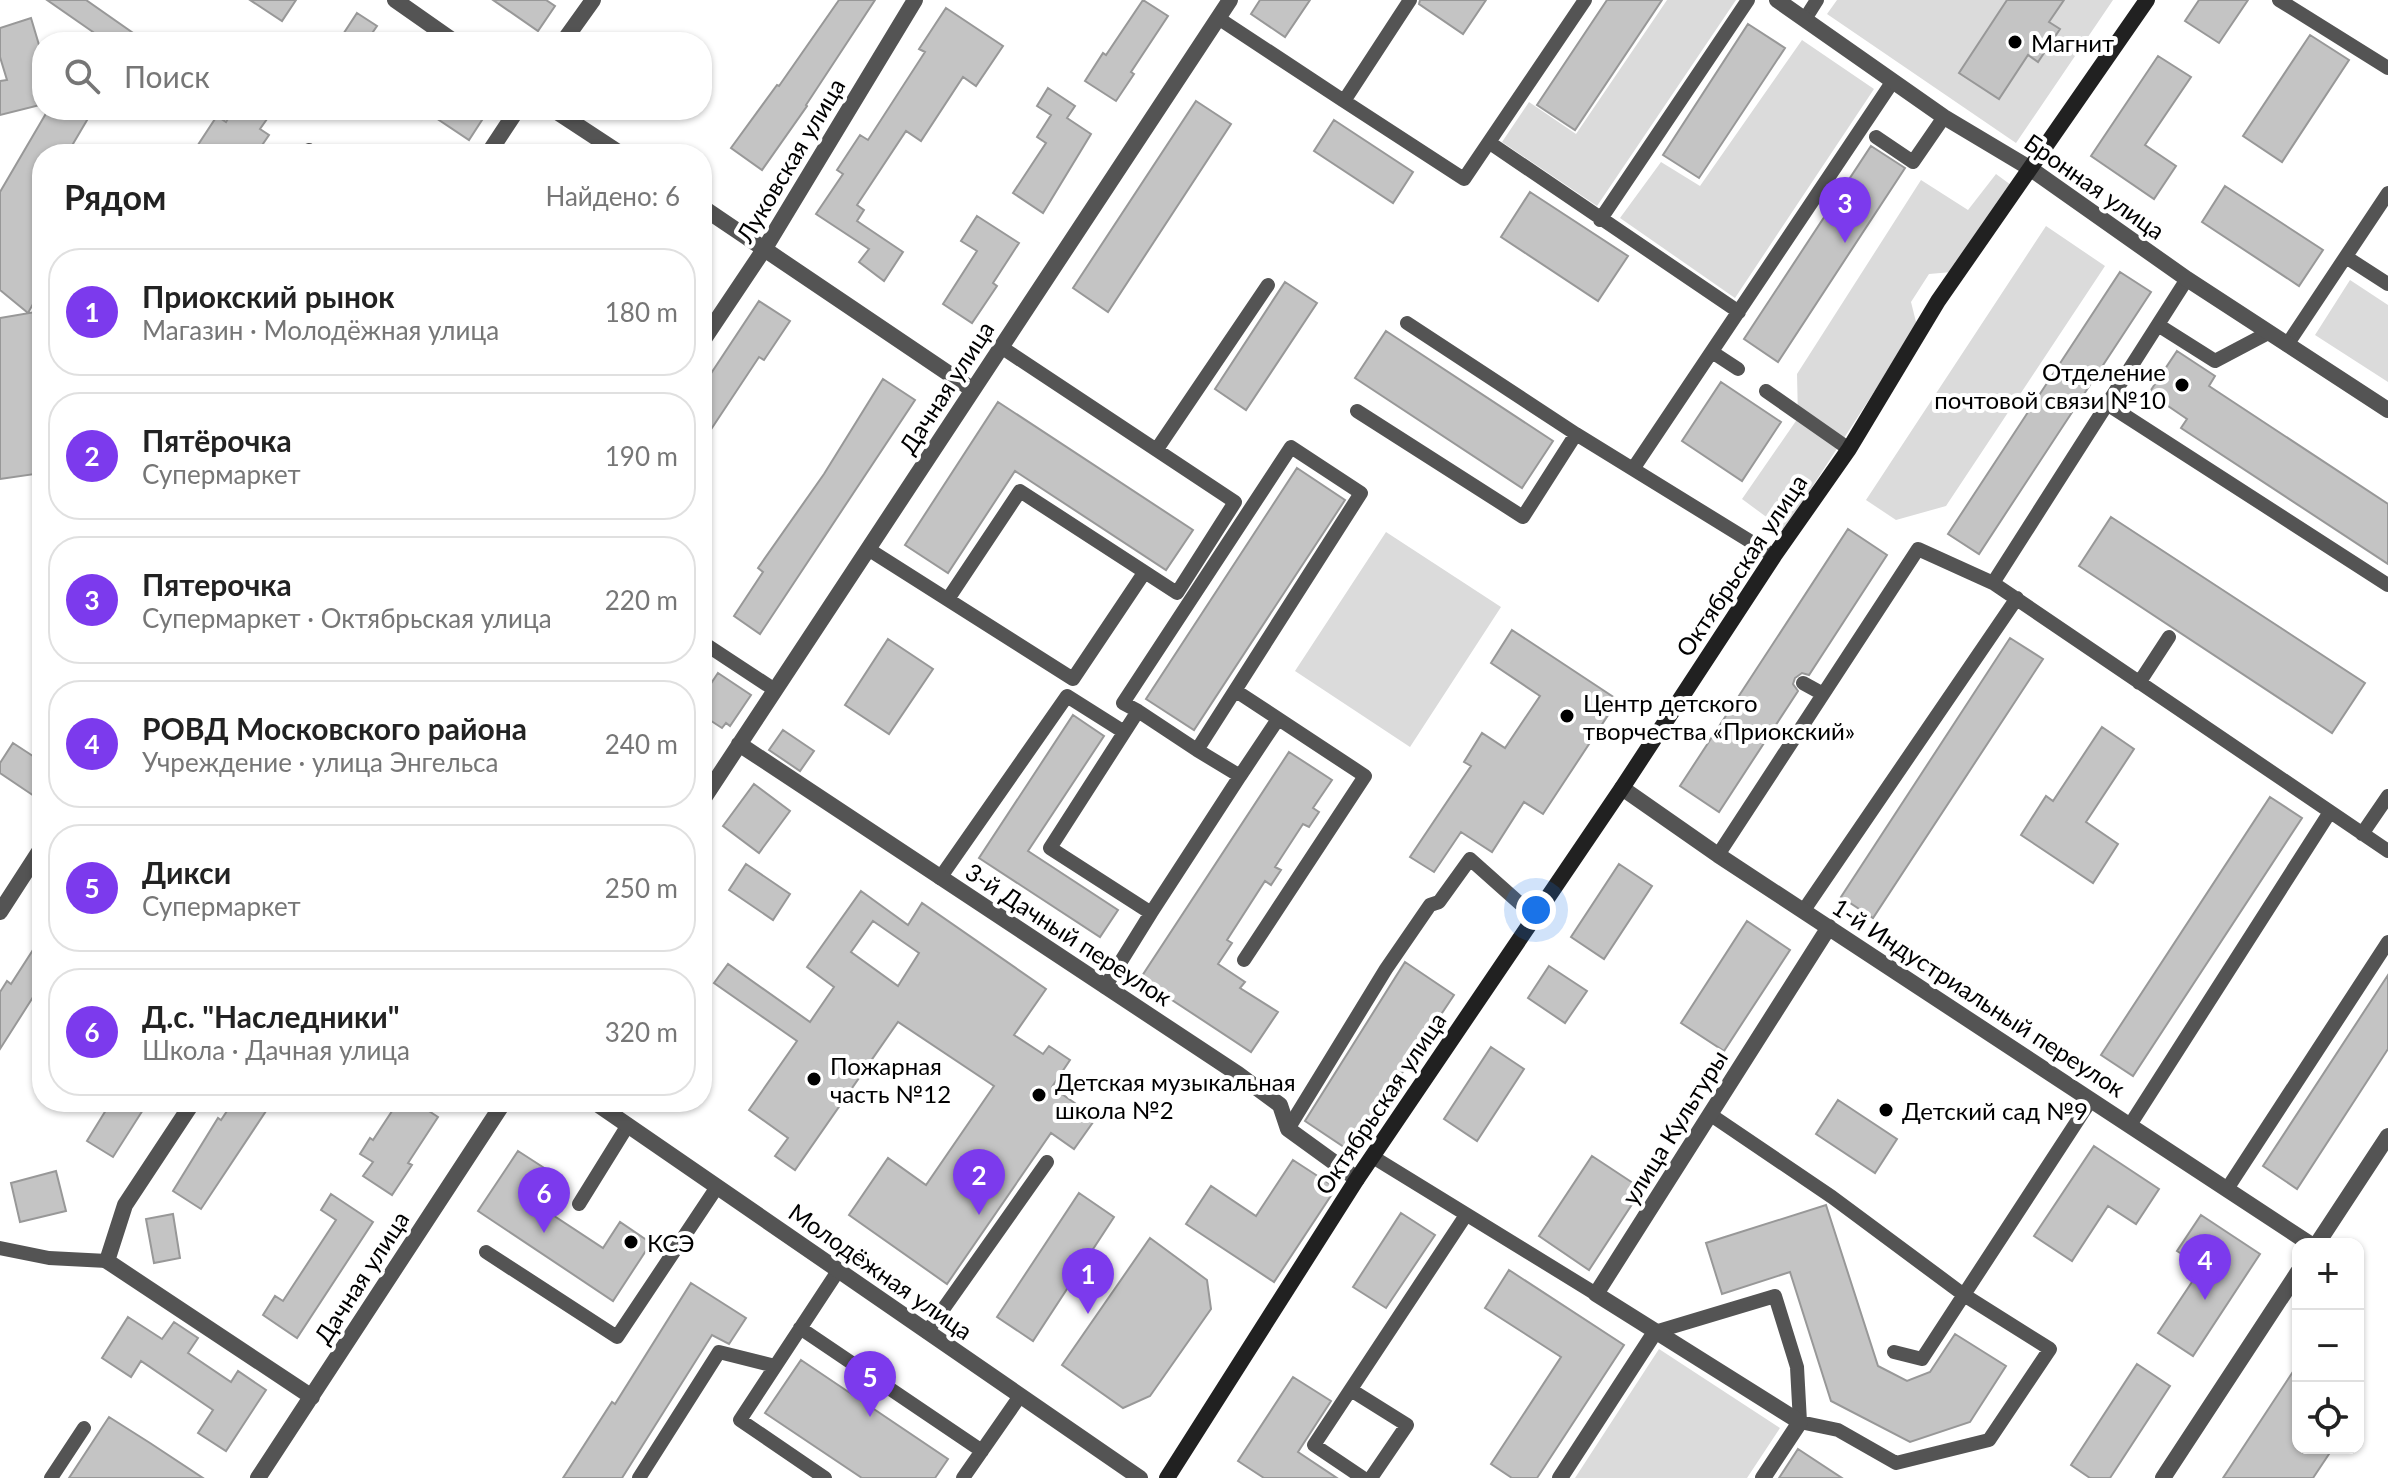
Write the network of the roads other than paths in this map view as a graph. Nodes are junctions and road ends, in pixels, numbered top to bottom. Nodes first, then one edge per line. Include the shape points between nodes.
1 (395, 0) edge
2 (593, 0) edge
3 (915, 0) edge
4 (1230, 0) edge
5 (1410, 0) edge
6 (1585, 0) edge
7 (1748, 0) edge
8 (1777, 0) edge
9 (1817, 0) edge
10 (2147, 0) edge
11 (2279, 0) edge
12 (1218, 18) junction
13 (1805, 19) junction
14 (441, 32) edge
15 (570, 32) edge
16 (2388, 68) edge
17 (1893, 81) junction
18 (1344, 101) junction
19 (1944, 117) junction
20 (510, 120) edge
21 (569, 120) edge
22 (1876, 137) dead end
23 (1490, 143) junction
24 (495, 144) edge
25 (606, 144) edge
26 (2031, 169) junction
27 (2388, 193) edge
28 (712, 214) edge
29 (1600, 220) junction
30 (765, 248) junction
31 (2346, 257) junction
32 (2187, 279) junction
33 (2388, 284) edge
34 (1268, 285) dead end
35 (1739, 312) junction
36 (1407, 323) dead end
37 (2158, 325) junction
38 (712, 327) edge
39 (2268, 333) junction
40 (2287, 345) junction
41 (1001, 347) junction
42 (1712, 352) junction
43 (1738, 369) dead end
44 (973, 390) junction
45 (1766, 391) dead end
46 (2107, 404) junction
47 (2388, 410) edge
48 (1357, 411) dead end
49 (1576, 434) junction
50 (1157, 449) junction
51 (1849, 449) junction
52 (1633, 469) junction
53 (868, 549) junction
54 (1774, 556) junction
55 (1144, 573) junction
56 (1993, 583) junction
57 (2388, 585) edge
58 (2017, 598) junction
59 (948, 599) junction
60 (2169, 637) dead end
61 (712, 649) edge
62 (1803, 683) dead end
63 (2139, 683) junction
64 (775, 690) junction
65 (1236, 691) junction
66 (1823, 694) junction
67 (1138, 711) junction
68 (1278, 719) junction
69 (1124, 732) junction
70 (739, 744) junction
71 (1197, 750) junction
72 (1240, 776) junction
73 (712, 786) edge
74 (1622, 788) junction
75 (2388, 796) edge
76 (2330, 812) junction
77 (2362, 834) junction
78 (2388, 851) edge
79 (1718, 855) junction
80 (32, 862) edge
81 (940, 878) junction
82 (1804, 910) junction
83 (0, 912) edge
84 (1151, 913) junction
85 (1534, 916) junction
86 (1829, 927) junction
87 (2388, 942) edge
88 (1244, 960) dead end
89 (1105, 987) junction
90 (2091, 1100) junction
91 (186, 1112) edge
92 (497, 1112) edge
93 (609, 1112) edge
94 (1711, 1115) junction
95 (628, 1125) junction
96 (2130, 1125) junction
97 (1288, 1129) junction
98 (2388, 1136) edge
99 (1373, 1157) junction
100 (1047, 1162) dead end
101 (1357, 1179) junction
102 (717, 1187) junction
103 (2227, 1189) junction
104 (579, 1204) dead end
105 (1466, 1215) junction
106 (2301, 1238) edge
107 (2321, 1238) edge
108 (0, 1248) edge
109 (486, 1252) dead end
110 (107, 1261) junction
111 (838, 1271) junction
112 (2292, 1281) edge
113 (1596, 1294) junction
114 (1964, 1295) junction
115 (800, 1328) junction
116 (927, 1332) junction
117 (1655, 1332) junction
118 (1894, 1352) dead end
119 (775, 1366) junction
120 (1351, 1390) junction
121 (1020, 1396) junction
122 (312, 1397) junction
123 (1800, 1422) junction
124 (84, 1428) dead end
125 (982, 1451) junction
126 (51, 1478) edge
127 (258, 1478) edge
128 (639, 1478) edge
129 (825, 1478) edge
130 (963, 1478) edge
131 (1140, 1478) edge
132 (1167, 1478) edge
133 (1363, 1478) edge
134 (1371, 1478) edge
135 (1560, 1478) edge
136 (1763, 1478) edge
137 (2163, 1478) edge

1 - 14 street
2 - 15 street
3 - 30 street, Луковская улица
4 - 12 street, Дачная улица
5 - 18 lane
6 - 23 lane
7 - 29 lane
8 - 13 street, Бронная улица
9 - 13 lane
10 - 26 main road, Октябрьская улица
11 - 16 lane
12 - 18 lane
12 - 41 street, Дачная улица
13 - 17 street, Бронная улица
17 - 19 street, Бронная улица
17 - 35 lane
18 - 23 lane via 1464,179
19 - 22 lane via 1913,162
19 - 26 street, Бронная улица
20 - 24 street
21 - 25 street
23 - 29 lane
26 - 32 street, Бронная улица
26 - 51 main road, Октябрьская улица via 1938,301
27 - 31 lane
28 - 30 street
29 - 35 lane
30 - 38 street, Луковская улица
30 - 44 street
31 - 33 lane
31 - 40 lane
32 - 37 lane
32 - 39 street, Бронная улица
34 - 50 lane
35 - 42 lane
36 - 49 lane
37 - 39 lane via 2215,361
37 - 46 lane
39 - 40 street, Бронная улица
40 - 47 street, Бронная улица
41 - 44 street, Дачная улица
41 - 50 lane
42 - 43 lane
42 - 52 lane
44 - 53 street, Дачная улица
45 - 51 lane
46 - 56 lane
46 - 57 lane
48 - 49 lane via 1523,517
49 - 52 lane
50 - 55 lane via 1235,502 1177,593
51 - 54 main road, Октябрьская улица
52 - 54 lane
53 - 59 lane
53 - 64 street, Дачная улица
54 - 74 main road, Октябрьская улица
55 - 59 lane via 1073,679
55 - 59 lane via 1020,491
56 - 58 lane
56 - 66 lane via 1918,549
58 - 63 lane
58 - 82 lane
60 - 63 lane
61 - 64 lane
62 - 66 lane
63 - 76 lane
64 - 70 street, Дачная улица
65 - 67 lane via 1361,493 1291,447 1123,703
65 - 68 lane
65 - 71 lane
66 - 79 lane
67 - 69 lane
67 - 71 lane
68 - 72 lane
68 - 88 lane via 1365,776
69 - 81 lane via 1067,696
69 - 84 lane via 1050,848
70 - 73 street, Дачная улица
70 - 81 street, 3-й Дачный переулок
71 - 72 lane
72 - 84 lane
74 - 79 street, 1-й Индустриальный переулок
74 - 85 main road, Октябрьская улица
75 - 77 lane
76 - 77 lane
76 - 96 lane
77 - 78 lane
79 - 82 street, 1-й Индустриальный переулок
80 - 83 street
81 - 89 street, 3-й Дачный переулок
82 - 86 street, 1-й Индустриальный переулок
84 - 89 lane
85 - 97 lane via 1470,859 1386,969
85 - 99 main road, Октябрьская улица
86 - 90 street, 1-й Индустриальный переулок
86 - 94 street, улица Культуры
87 - 103 lane
89 - 97 street, 3-й Дачный переулок via 1280,1105
90 - 96 street, 1-й Индустриальный переулок
90 - 114 lane
91 - 110 street via 125,1205
92 - 122 street, Дачная улица
93 - 95 street, Молодёжная улица
94 - 113 street, улица Культуры
94 - 114 lane
95 - 102 street, Молодёжная улица
95 - 104 lane
96 - 103 street, 1-й Индустриальный переулок
97 - 101 street, 3-й Дачный переулок
98 - 107 street
99 - 101 main road, Октябрьская улица
99 - 105 lane
100 - 116 lane
101 - 132 main road, Октябрьская улица
102 - 109 lane via 617,1337
102 - 111 street, Молодёжная улица
103 - 106 street, 1-й Индустриальный переулок
105 - 113 lane
105 - 120 lane
108 - 110 lane via 49,1258
110 - 122 street
111 - 115 lane
111 - 116 street, Молодёжная улица
112 - 137 street
113 - 117 street
114 - 118 lane via 1922,1359
114 - 123 lane via 2050,1349 1989,1440 1896,1463 1838,1430
115 - 119 lane
115 - 125 lane
116 - 121 street, Молодёжная улица
117 - 123 street
117 - 123 lane via 1775,1296 1797,1367
117 - 135 street
119 - 128 lane via 719,1352
119 - 129 lane via 740,1420
120 - 133 lane via 1314,1445
120 - 134 lane via 1407,1425
121 - 125 lane
121 - 131 street, Молодёжная улица
122 - 127 street, Дачная улица
123 - 136 street
124 - 126 lane
125 - 130 lane

